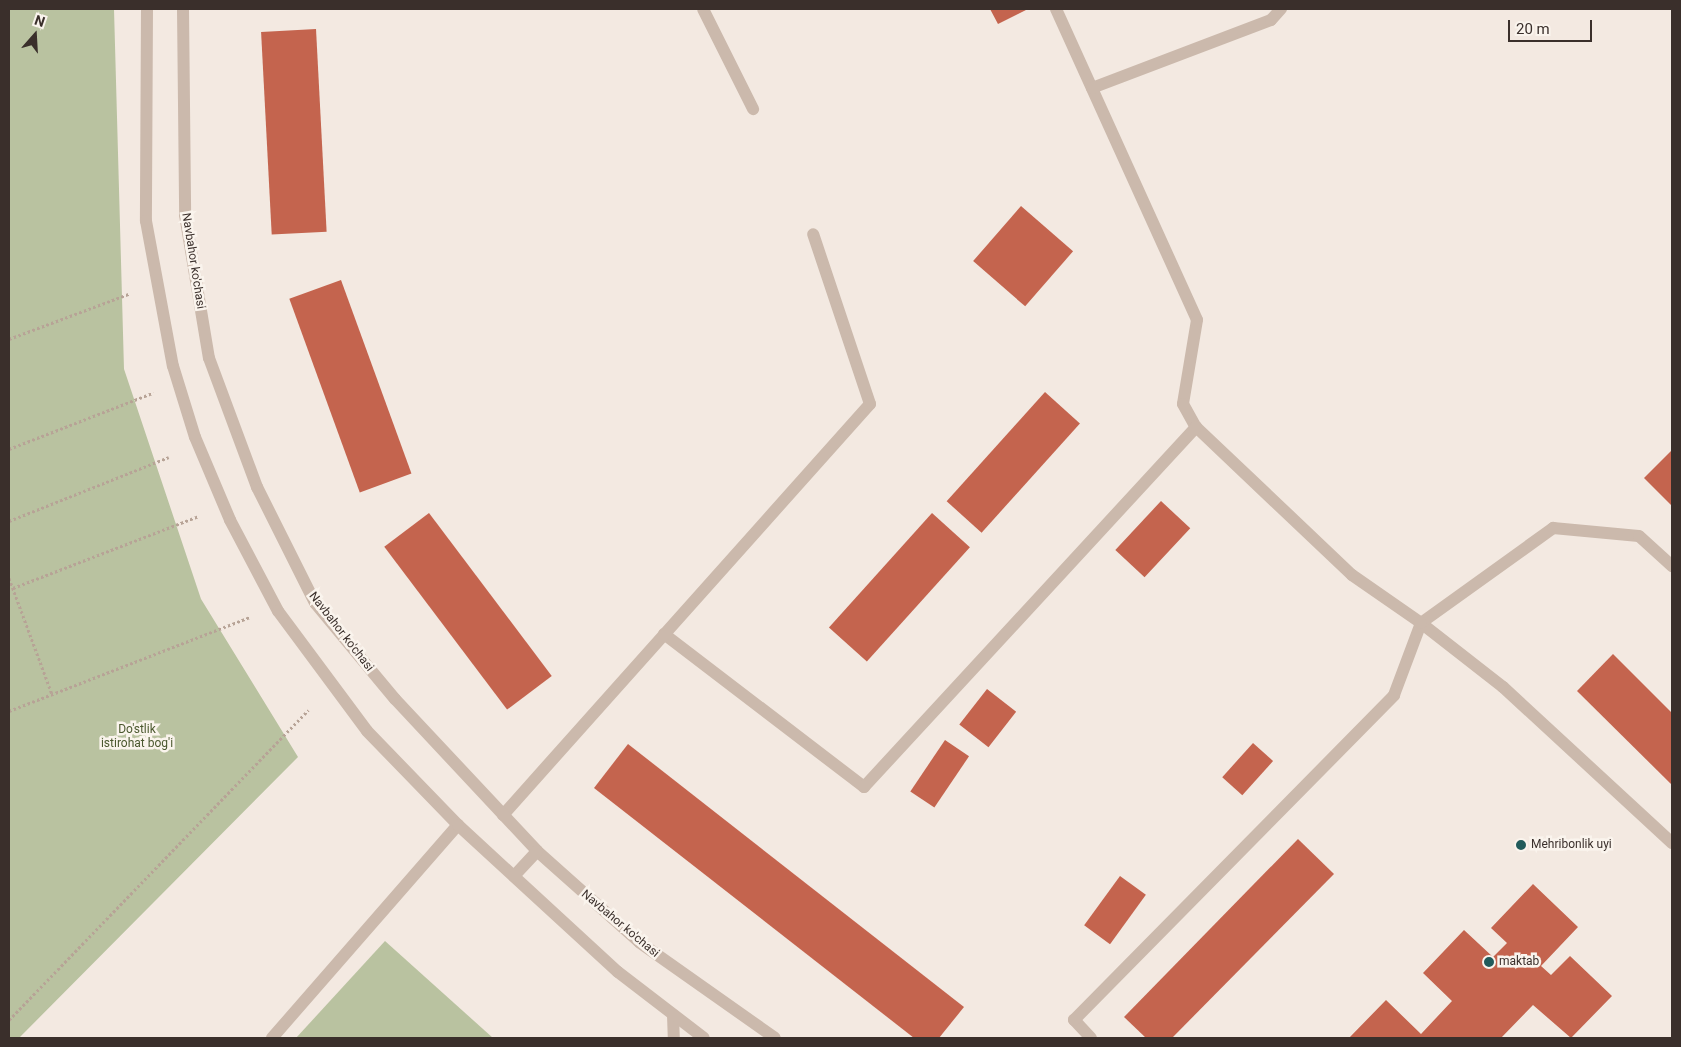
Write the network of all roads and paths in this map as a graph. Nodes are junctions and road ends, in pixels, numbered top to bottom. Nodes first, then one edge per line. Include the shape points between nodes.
1 (147, 9) edge
2 (183, 9) edge
3 (703, 9) edge
4 (1056, 9) edge
5 (1282, 9) edge
6 (1092, 88) junction
7 (753, 108) dead end
8 (813, 234) dead end
9 (129, 294) dead end
10 (9, 339) edge
11 (153, 393) dead end
12 (1196, 427) junction
13 (9, 449) edge
14 (170, 457) dead end
15 (199, 516) dead end
16 (9, 521) edge
17 (1672, 566) edge
18 (9, 578) edge
19 (13, 588) junction
20 (250, 616) dead end
21 (1420, 623) junction
22 (664, 634) junction
23 (52, 694) junction
24 (308, 710) dead end
25 (9, 711) edge
26 (503, 815) junction
27 (458, 824) junction
28 (1672, 843) edge
29 (537, 851) junction
30 (514, 876) junction
31 (673, 1015) junction
32 (9, 1020) edge
33 (272, 1038) edge
34 (674, 1038) edge
35 (704, 1038) edge
36 (775, 1038) edge
37 (1092, 1038) edge

1 - 27 street via 146,221 173,366 195,437 230,520 278,611 367,731
2 - 26 street, Navbahor ko'chasi via 185,215 208,358 257,487 315,603 395,699
3 - 7 street
4 - 6 street
5 - 6 street via 1271,20
6 - 12 street via 1196,320 1183,404
8 - 22 street via 870,404
9 - 10 path
11 - 13 path
12 - 21 street via 1352,575
12 - 22 street via 864,787
14 - 16 path
15 - 19 path
17 - 21 street via 1639,536 1553,528
18 - 19 path
19 - 23 path
20 - 23 path
21 - 28 street via 1504,687
21 - 37 street via 1394,695 1074,1020
22 - 26 street
23 - 25 path
24 - 32 path
26 - 29 street, Navbahor ko'chasi
27 - 30 street
27 - 33 street
29 - 30 street
29 - 36 street, Navbahor ko'chasi via 638,942
30 - 31 street via 618,972
31 - 34 street
31 - 35 street

